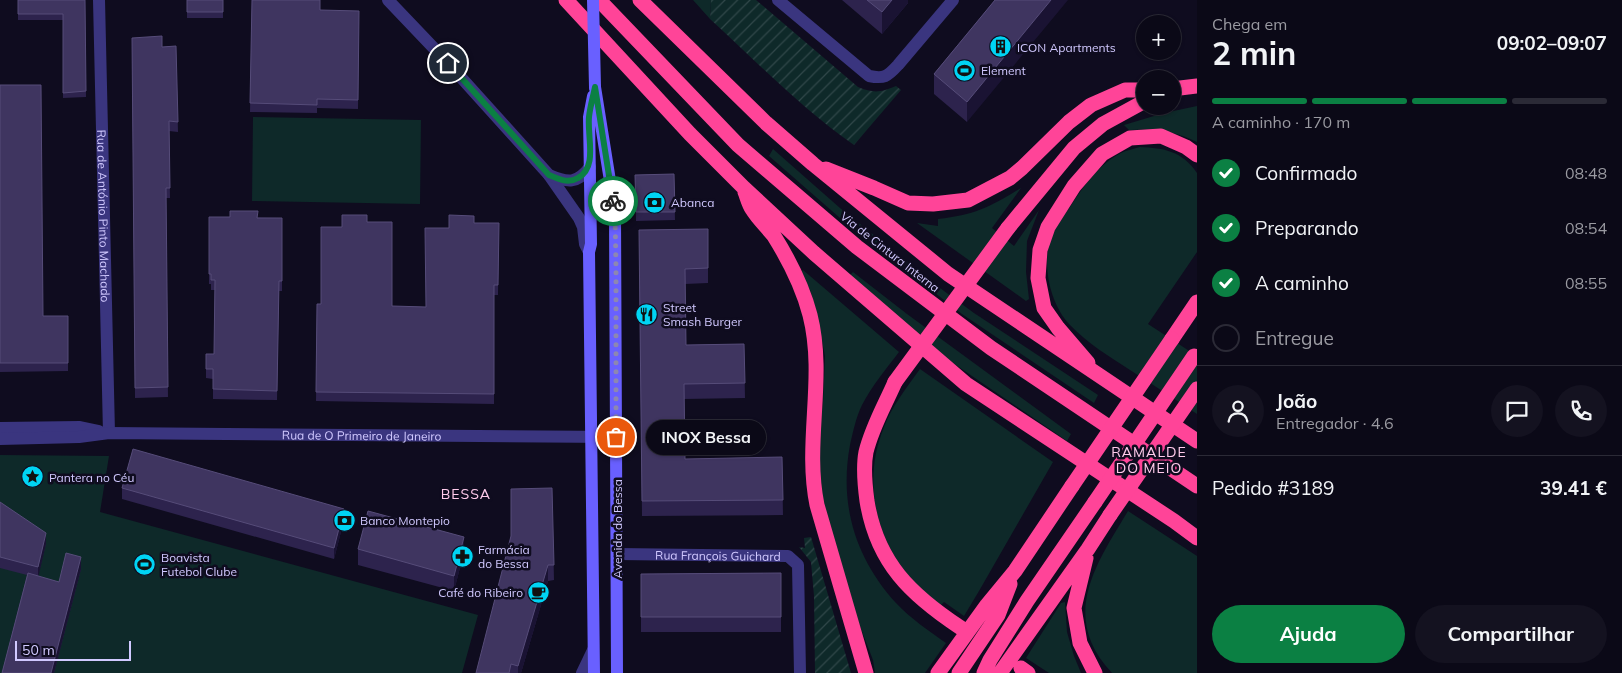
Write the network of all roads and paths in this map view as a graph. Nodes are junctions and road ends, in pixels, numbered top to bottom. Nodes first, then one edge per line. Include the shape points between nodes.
1 (99, 0) edge
2 (388, 0) edge
3 (566, 0) edge
4 (593, 0) edge
5 (599, 0) edge
6 (640, 0) edge
7 (778, 0) edge
8 (953, 0) edge
9 (1197, 86) edge
10 (595, 87) junction
11 (1181, 88) edge
12 (1136, 90) edge
13 (1136, 106) edge
14 (1197, 155) edge
15 (813, 164) junction
16 (590, 166) junction
17 (549, 175) junction
18 (744, 188) junction
19 (589, 252) junction
20 (1197, 294) edge
21 (1194, 307) edge
22 (1195, 354) edge
23 (1100, 377) junction
24 (1197, 389) edge
25 (0, 428) edge
26 (109, 433) junction
27 (591, 437) junction
28 (616, 437) junction
29 (0, 439) edge
30 (1197, 441) edge
31 (1197, 486) edge
32 (1197, 538) edge
33 (1088, 549) junction
34 (617, 554) junction
35 (1016, 571) junction
36 (961, 628) dead end
37 (593, 650) junction
38 (987, 666) edge
39 (582, 673) edge
40 (594, 673) edge
41 (617, 673) edge
42 (800, 673) edge
43 (866, 673) edge
44 (938, 673) edge
45 (959, 673) edge
46 (979, 673) edge
47 (1000, 673) edge
48 (1095, 673) edge

1 - 26 street, Rua de António Pinto Machado
2 - 17 street
3 - 18 highway
4 - 10 main road, Avenida do Bessa, bridge
5 - 31 highway, Via de Cintura Interna via 738,145 857,247 991,348
6 - 15 highway, Via de Cintura Interna
7 - 8 street via 869,76 880,78 889,75
9 - 11 highway
10 - 16 main road, Avenida do Bessa via 589,117
10 - 28 main road, Avenida do Bessa via 615,212
12 - 15 highway via 1125,90 1091,105 1010,178 968,200 908,203
13 - 36 highway, bridge via 1103,124 1074,148 1008,228 895,382 873,429 866,454 865,485 870,520 881,549 898,576 937,612
14 - 23 highway via 1161,136 1130,138 1102,154 1074,186 1048,227 1040,250 1038,278 1044,308
15 - 23 highway, Via de Cintura Interna via 948,274
16 - 17 street via 574,180 562,181
16 - 19 main road, Avenida do Bessa
17 - 19 street via 579,218
18 - 32 highway via 966,384
18 - 43 highway via 751,208 788,259 810,315 817,371 812,483
19 - 27 main road, Avenida do Bessa
20 - 21 highway
21 - 35 highway, bridge
22 - 38 highway, bridge via 1027,601
23 - 30 highway, Via de Cintura Interna
24 - 33 highway, bridge
25 - 26 street, Rua de O Primeiro de Janeiro via 80,428
26 - 27 street, Rua de O Primeiro de Janeiro
26 - 29 street, Rua de O Primeiro de Janeiro
27 - 28 street, Rua de O Primeiro de Janeiro
27 - 37 main road, Avenida do Bessa
28 - 34 main road, Avenida do Bessa
33 - 47 highway
33 - 48 highway via 1074,608 1080,643
34 - 41 main road, Avenida do Bessa
34 - 42 street, Rua François Guichard via 788,556 798,565
35 - 44 highway
35 - 45 highway via 998,616
37 - 39 street
37 - 40 main road, Avenida do Bessa
38 - 46 highway

